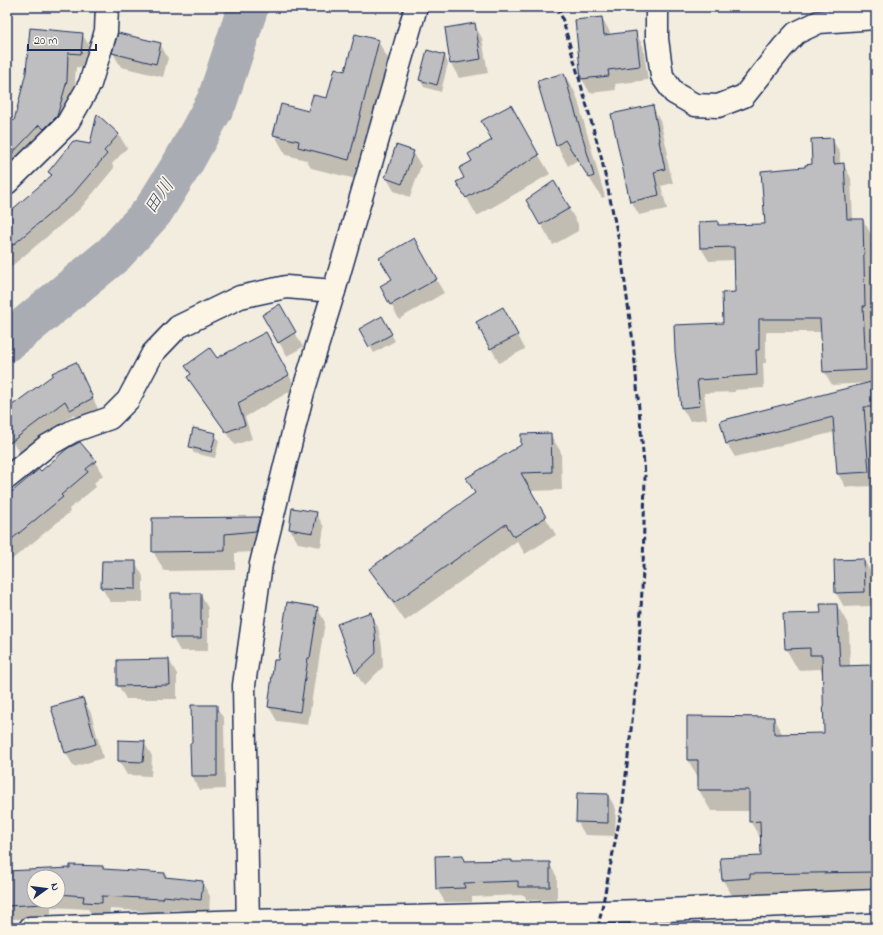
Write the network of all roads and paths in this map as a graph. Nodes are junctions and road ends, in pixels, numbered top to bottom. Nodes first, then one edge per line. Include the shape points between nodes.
1 (107, 7) edge
2 (416, 7) edge
3 (657, 7) edge
4 (876, 18) edge
5 (7, 183) edge
6 (334, 291) junction
7 (7, 478) edge
8 (876, 901) edge
9 (643, 919) edge
10 (248, 924) edge
11 (30, 928) edge

1 - 5 street via 106,31 90,84 67,124
2 - 6 street
3 - 4 street via 657,39 662,76 674,93 695,105 718,106 744,96 796,33 819,22
6 - 7 street via 286,287 240,297 178,326 153,353 128,400 110,418 73,431 47,446
6 - 10 street via 303,392 261,564 245,677
8 - 9 street
9 - 10 street
10 - 11 street

